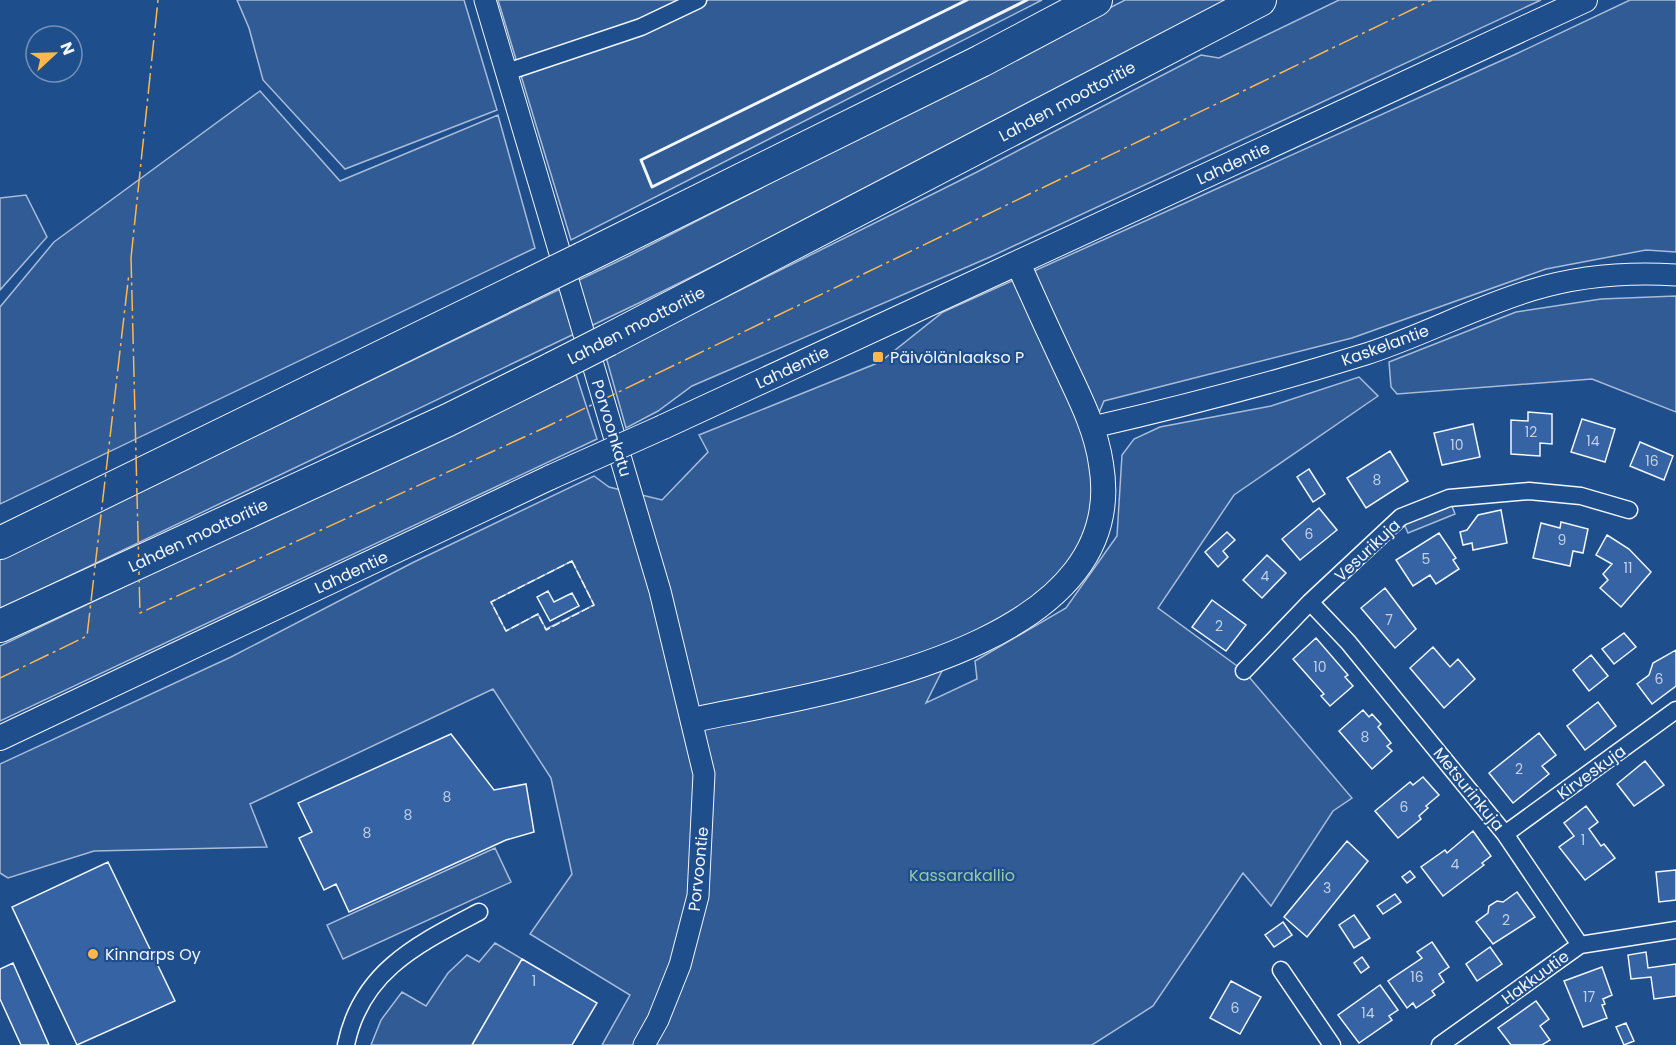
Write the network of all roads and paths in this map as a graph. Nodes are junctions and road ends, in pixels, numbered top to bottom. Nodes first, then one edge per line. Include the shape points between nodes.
1 (485, 0) edge
2 (698, 0) edge
3 (1096, 0) edge
4 (1260, 0) edge
5 (1585, 0) edge
6 (507, 72) junction
7 (1018, 263) junction
8 (1676, 275) edge
9 (1093, 427) junction
10 (1629, 510) dead end
11 (0, 543) edge
12 (1310, 602) junction
13 (0, 626) edge
14 (1244, 671) dead end
15 (1676, 710) edge
16 (693, 720) junction
17 (0, 738) edge
18 (1505, 834) junction
19 (479, 912) dead end
20 (1676, 930) edge
21 (1580, 945) junction
22 (1281, 970) dead end
23 (346, 1045) edge
24 (644, 1045) edge
25 (1332, 1045) edge
26 (1440, 1045) edge

1 - 6 street, Porvoonkatu
2 - 6 street via 641,27
3 - 11 highway, bridge via 981,61
4 - 13 highway, Lahden moottoritie, bridge via 553,368
5 - 7 main road, Lahdentie
6 - 16 street, Porvoonkatu via 655,571
7 - 9 main road
7 - 17 main road, Lahdentie, bridge via 551,477
8 - 9 street, Kaskelantie via 1642,273 1576,280 1532,290 1368,353 1210,400
9 - 16 main road via 1102,465 1104,503 1093,541 1073,574 1045,601 1006,629 951,655 887,678
10 - 12 street, Vesurikuja via 1581,496 1529,491 1449,498 1401,517
12 - 14 street, Vesurikuja
12 - 18 street, Metsurinkuja via 1348,642
15 - 18 street, Kirveskuja
16 - 24 street, Porvoontie via 704,774 698,896 680,965
18 - 21 street, Metsurinkuja
19 - 23 street via 392,963 372,986 349,1030
20 - 21 street, Hakkuutie
21 - 26 street, Hakkuutie
22 - 25 street

